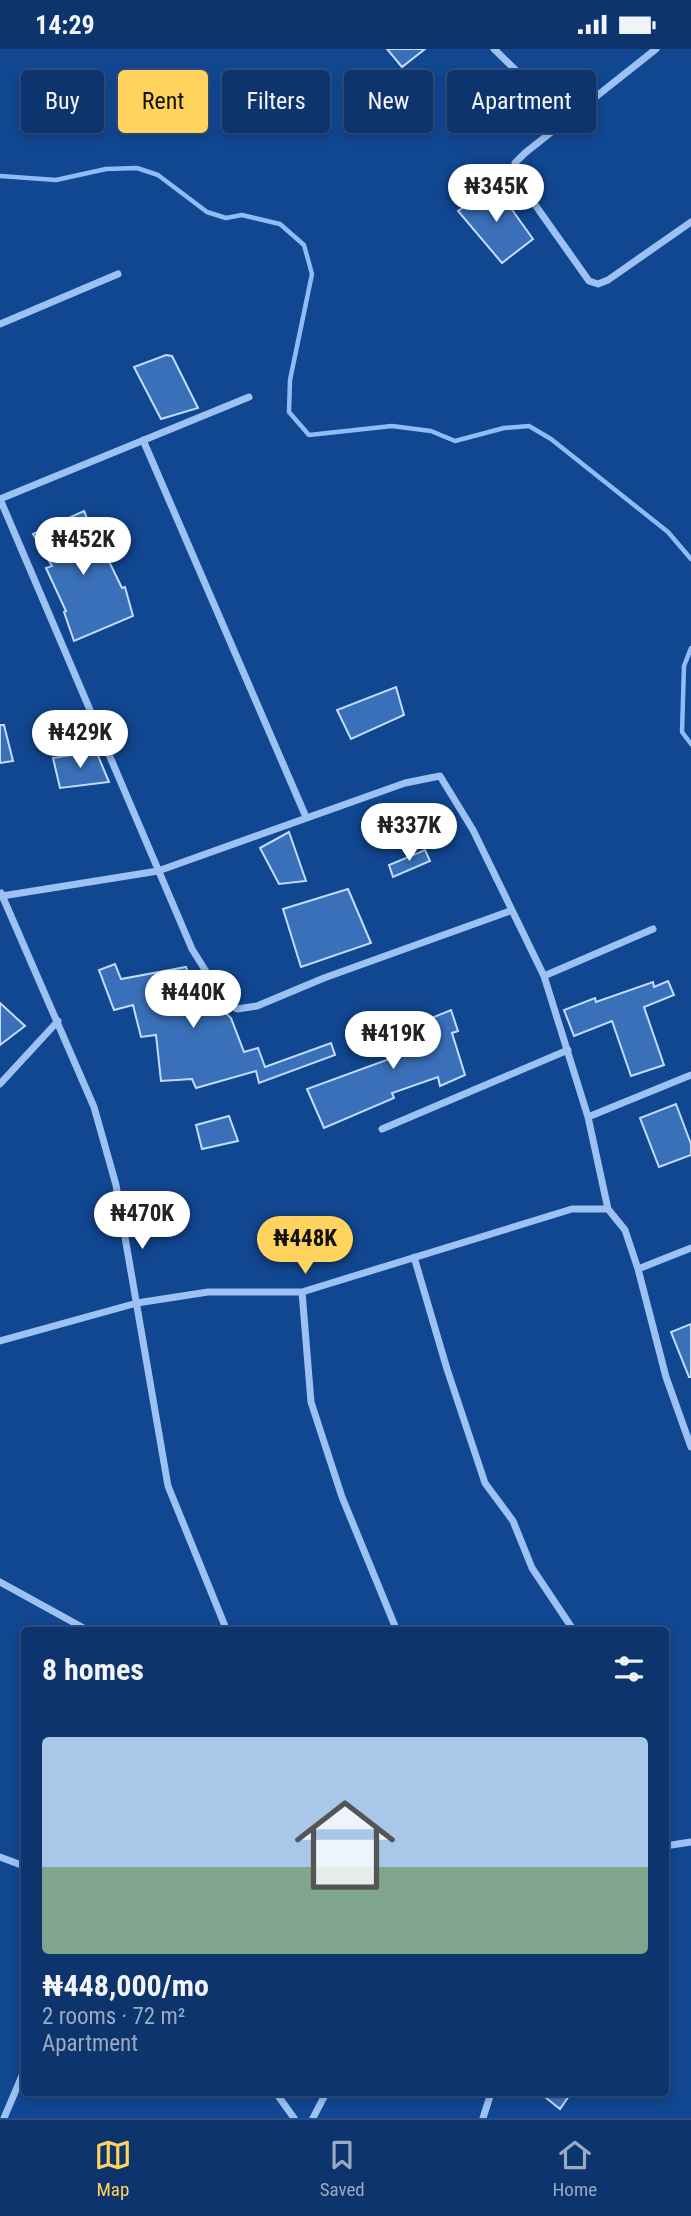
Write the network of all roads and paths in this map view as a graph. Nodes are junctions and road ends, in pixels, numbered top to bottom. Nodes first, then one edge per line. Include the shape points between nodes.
1 (494, 49) edge
2 (656, 49) edge
3 (516, 70) edge
4 (596, 97) edge
5 (551, 133) edge
6 (691, 222) edge
7 (118, 274) dead end
8 (0, 324) edge
9 (249, 397) dead end
10 (143, 440) junction
11 (306, 817) junction
12 (158, 871) junction
13 (1, 894) edge
14 (510, 911) junction
15 (653, 929) dead end
16 (544, 976) junction
17 (58, 1021) junction
18 (568, 1050) junction
19 (691, 1075) edge
20 (0, 1084) edge
21 (588, 1117) junction
22 (382, 1129) dead end
23 (608, 1209) junction
24 (691, 1248) edge
25 (415, 1257) junction
26 (638, 1269) junction
27 (302, 1292) junction
28 (137, 1303) junction
29 (0, 1341) edge
30 (691, 1447) edge
31 (0, 1583) edge
32 (82, 1627) edge
33 (225, 1627) edge
34 (395, 1627) edge
35 (570, 1627) edge
36 (691, 1842) edge
37 (669, 1845) edge
38 (0, 1857) edge
39 (21, 1864) edge
40 (21, 2078) edge
41 (278, 2096) edge
42 (324, 2096) edge
43 (490, 2096) edge
44 (4, 2118) edge
45 (294, 2118) edge
46 (313, 2118) edge
47 (483, 2118) edge

1 - 3 street
2 - 4 street
5 - 6 street via 515,163 514,175 589,281 608,280
7 - 8 street
9 - 10 street
10 - 11 street
10 - 12 street via 0,499
11 - 12 street
11 - 14 street via 405,783 440,776 473,830
12 - 13 street
12 - 14 street via 192,949 225,1002 237,1009 257,1006
13 - 17 street
14 - 16 street
15 - 16 street
16 - 18 street
17 - 20 street
17 - 28 street via 98,1120 116,1185
18 - 21 street
18 - 22 street
19 - 21 street
21 - 23 street
23 - 25 street via 572,1209
23 - 26 street via 625,1230
24 - 26 street
25 - 27 street
25 - 35 street via 485,1483 513,1521 533,1567
26 - 30 street via 666,1377
27 - 28 street via 208,1292
27 - 34 street via 311,1402 342,1497
28 - 29 street
28 - 33 street via 168,1486
31 - 32 street
36 - 37 street
38 - 39 street
40 - 44 street
41 - 45 street
42 - 46 street
43 - 47 street

